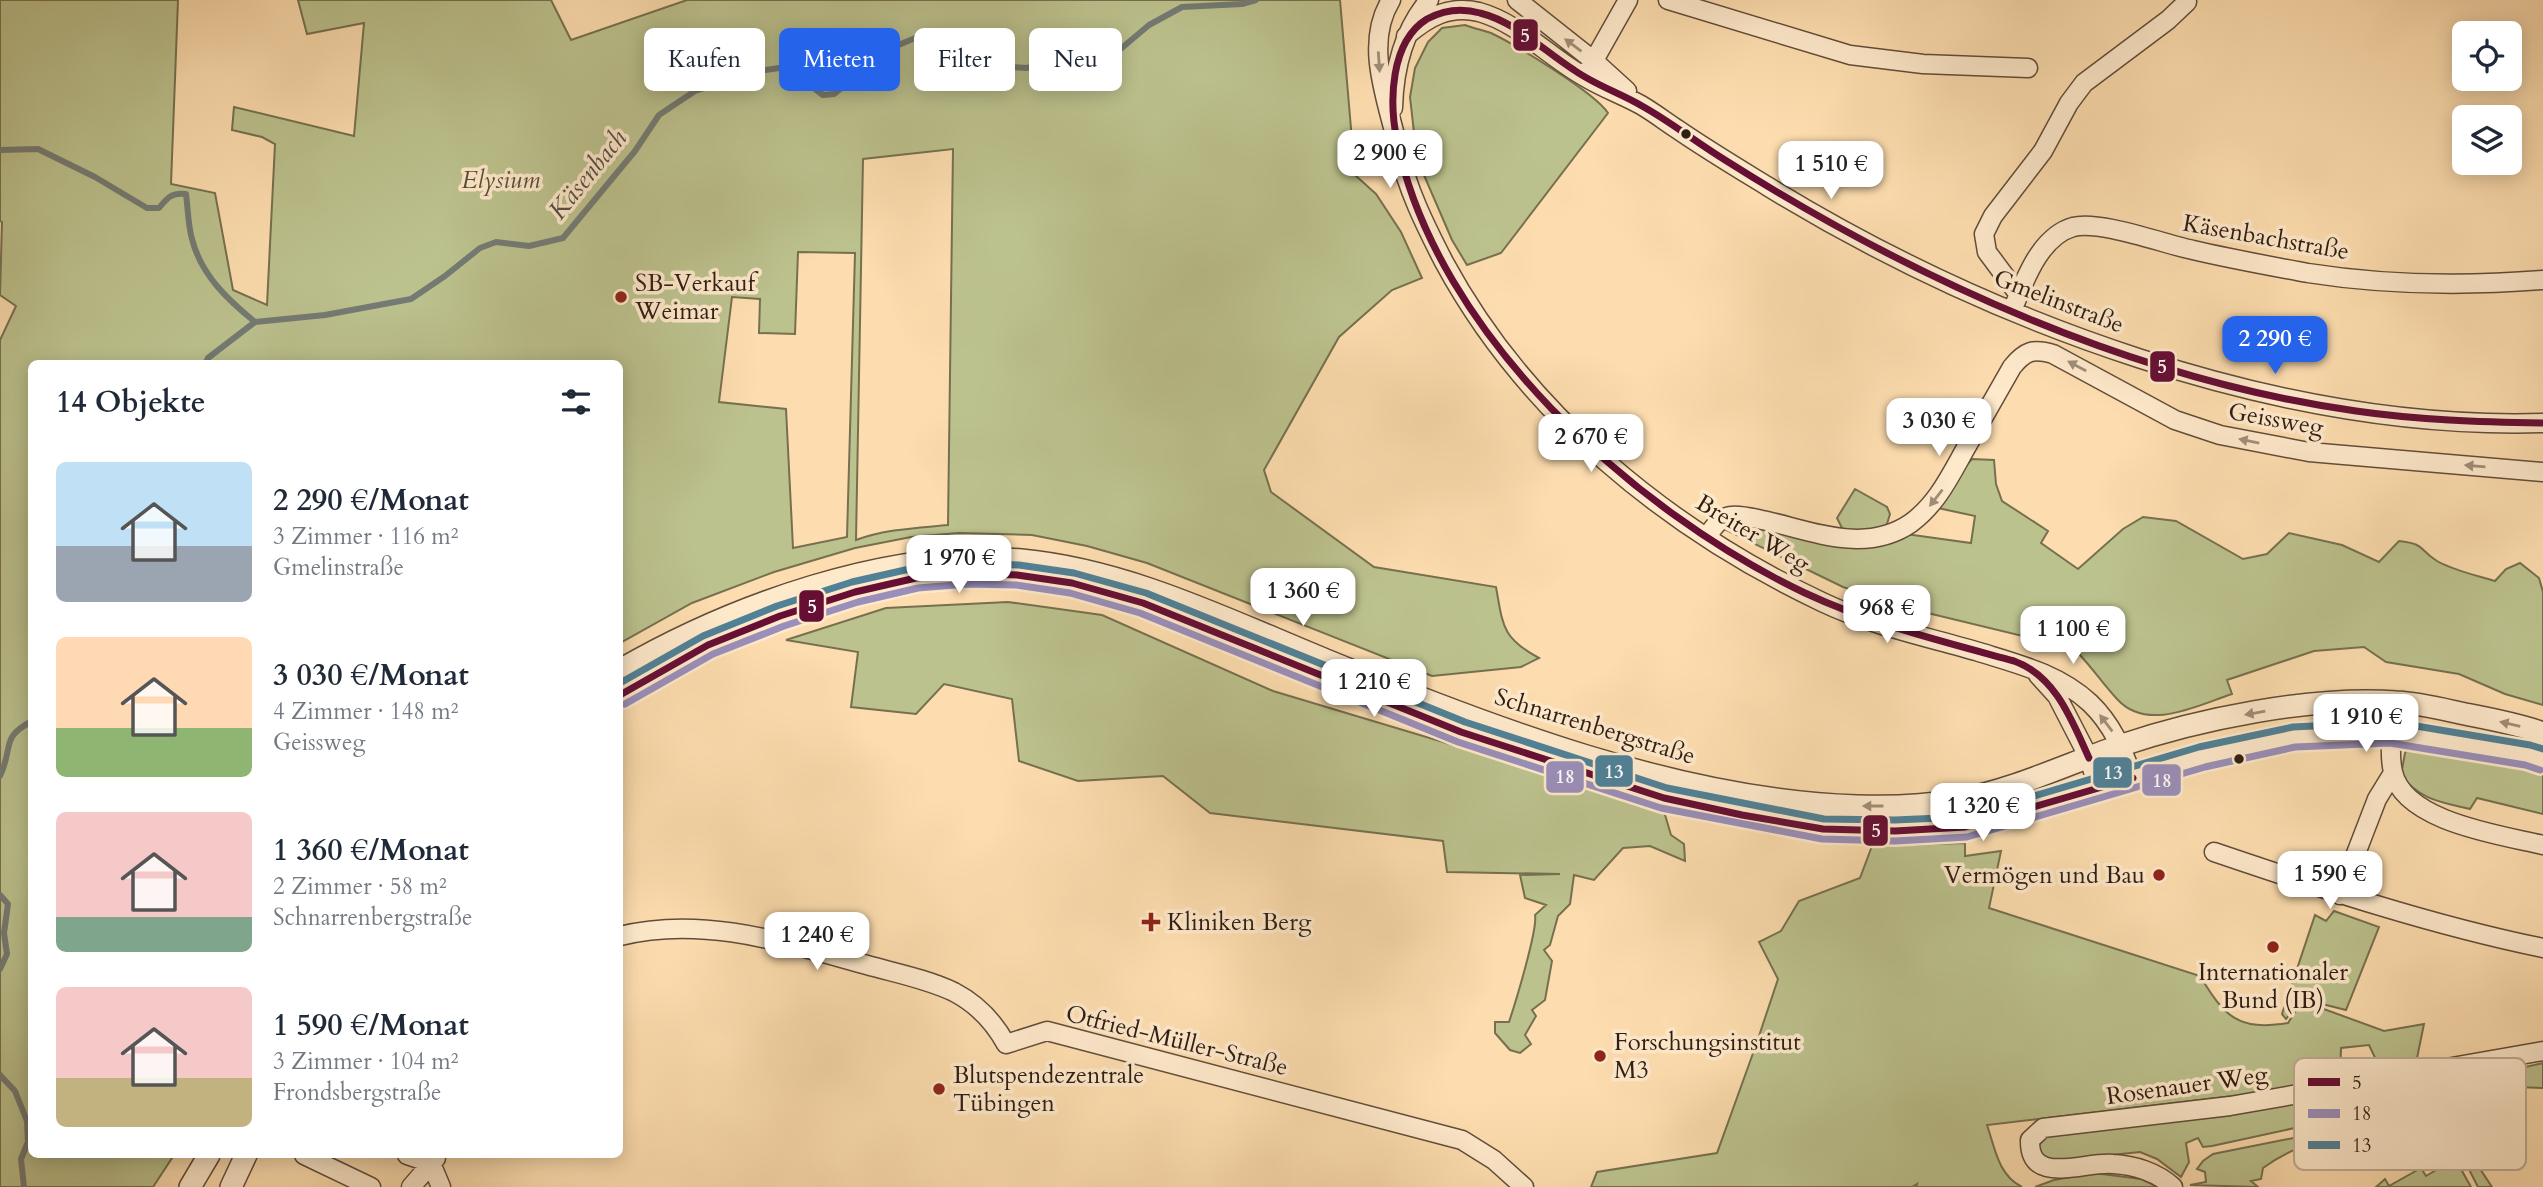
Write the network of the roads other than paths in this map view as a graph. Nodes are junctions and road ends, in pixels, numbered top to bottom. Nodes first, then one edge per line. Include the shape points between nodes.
1 (1429, 0) edge
2 (1517, 0) edge
3 (1628, 0) edge
4 (1668, 0) edge
5 (1388, 2) edge
6 (2187, 2) edge
7 (1406, 36) junction
8 (1594, 61) junction
9 (2028, 68) dead end
10 (1584, 77) junction
11 (1642, 106) junction
12 (1393, 125) junction
13 (2543, 280) edge
14 (2015, 303) junction
15 (2543, 423) edge
16 (2543, 472) edge
17 (1707, 537) junction
18 (623, 668) edge
19 (2034, 670) junction
20 (623, 693) edge
21 (2396, 702) junction
22 (2392, 732) junction
23 (2543, 733) edge
24 (2121, 746) junction
25 (2088, 758) junction
26 (2543, 760) edge
27 (2393, 773) junction
28 (2133, 778) junction
29 (2098, 788) junction
30 (2543, 845) edge
31 (2214, 852) dead end
32 (2340, 895) junction
33 (623, 935) edge
34 (2543, 948) edge
35 (2543, 1051) edge
36 (2502, 1058) edge
37 (2294, 1094) edge
38 (207, 1158) edge
39 (245, 1158) edge
40 (310, 1158) edge
41 (435, 1159) edge
42 (190, 1187) edge
43 (231, 1187) edge
44 (371, 1187) edge
45 (411, 1187) edge
46 (440, 1187) edge
47 (1524, 1187) edge
48 (2173, 1187) edge

1 - 7 street, Breiter Weg
8 -> 2 street, Gmelinstraße
3 - 8 street
4 - 9 street via 1850,54 1923,64
5 -> 12 street, Breiter Weg via 1379,66
6 - 14 street via 2084,83 2043,151 1993,216 1984,234 1987,252
7 - 10 street, Gmelinstraße via 1439,12 1480,13 1495,18
7 - 12 street, Breiter Weg via 1396,68
8 - 10 street
8 - 11 street, Gmelinstraße
10 - 11 street, Gmelinstraße
11 - 14 street, Gmelinstraße via 1844,230 1925,272
12 - 17 street, Breiter Weg via 1418,209 1457,285 1500,350 1593,451
13 - 14 street, Käsenbachstraße via 2428,282 2312,273 2113,230 2074,227 2045,246
14 - 15 street, Gmelinstraße via 2179,370 2302,402 2387,416
16 -> 17 street, Geissweg via 2309,452 2220,435 2175,420 2053,354 2030,350 2012,367 1946,486 1927,510 1892,534 1846,540 1730,516
17 - 19 street, Breiter Weg via 1825,604
25 -> 18 street, Schnarrenbergstraße via 2012,786 1914,805 1851,806 1735,791 1630,768 1505,728 1119,579 990,558 914,564 777,597 701,627
24 -> 19 street, Breiter Weg via 2089,702 2062,682
19 - 25 street via 2057,696
20 - 29 street, Schnarrenbergstraße via 708,645 855,592 916,578 1017,575 1072,583 1143,603 1461,732 1664,798 1742,815 1823,829 1965,827
21 - 22 street
23 -> 21 street, Schnarrenbergstraße
21 -> 24 street, Schnarrenbergstraße via 2310,704 2223,718
22 - 26 street, Schnarrenbergstraße
22 - 27 street
22 - 28 street, Schnarrenbergstraße via 2294,737
24 - 25 street, Schnarrenbergstraße
24 - 28 street, Breiter Weg
25 - 29 street
27 - 30 street via 2408,797 2437,816
27 - 32 street via 2377,799
28 - 29 street, Schnarrenbergstraße
31 - 32 street
32 - 34 street
33 - 47 street, Otfried-Müller-Straße via 660,929 712,929 762,937 861,964 953,992 982,1012 1006,1044 1047,1031 1462,1140
35 - 36 street, Rosenauer Weg
37 - 48 street, Rosenauer Weg via 2043,1128 2030,1140 2030,1152 2040,1167 2058,1171 2111,1163 2136,1167
38 - 42 street
39 - 43 street
40 - 44 street
41 - 45 street
41 - 46 street

